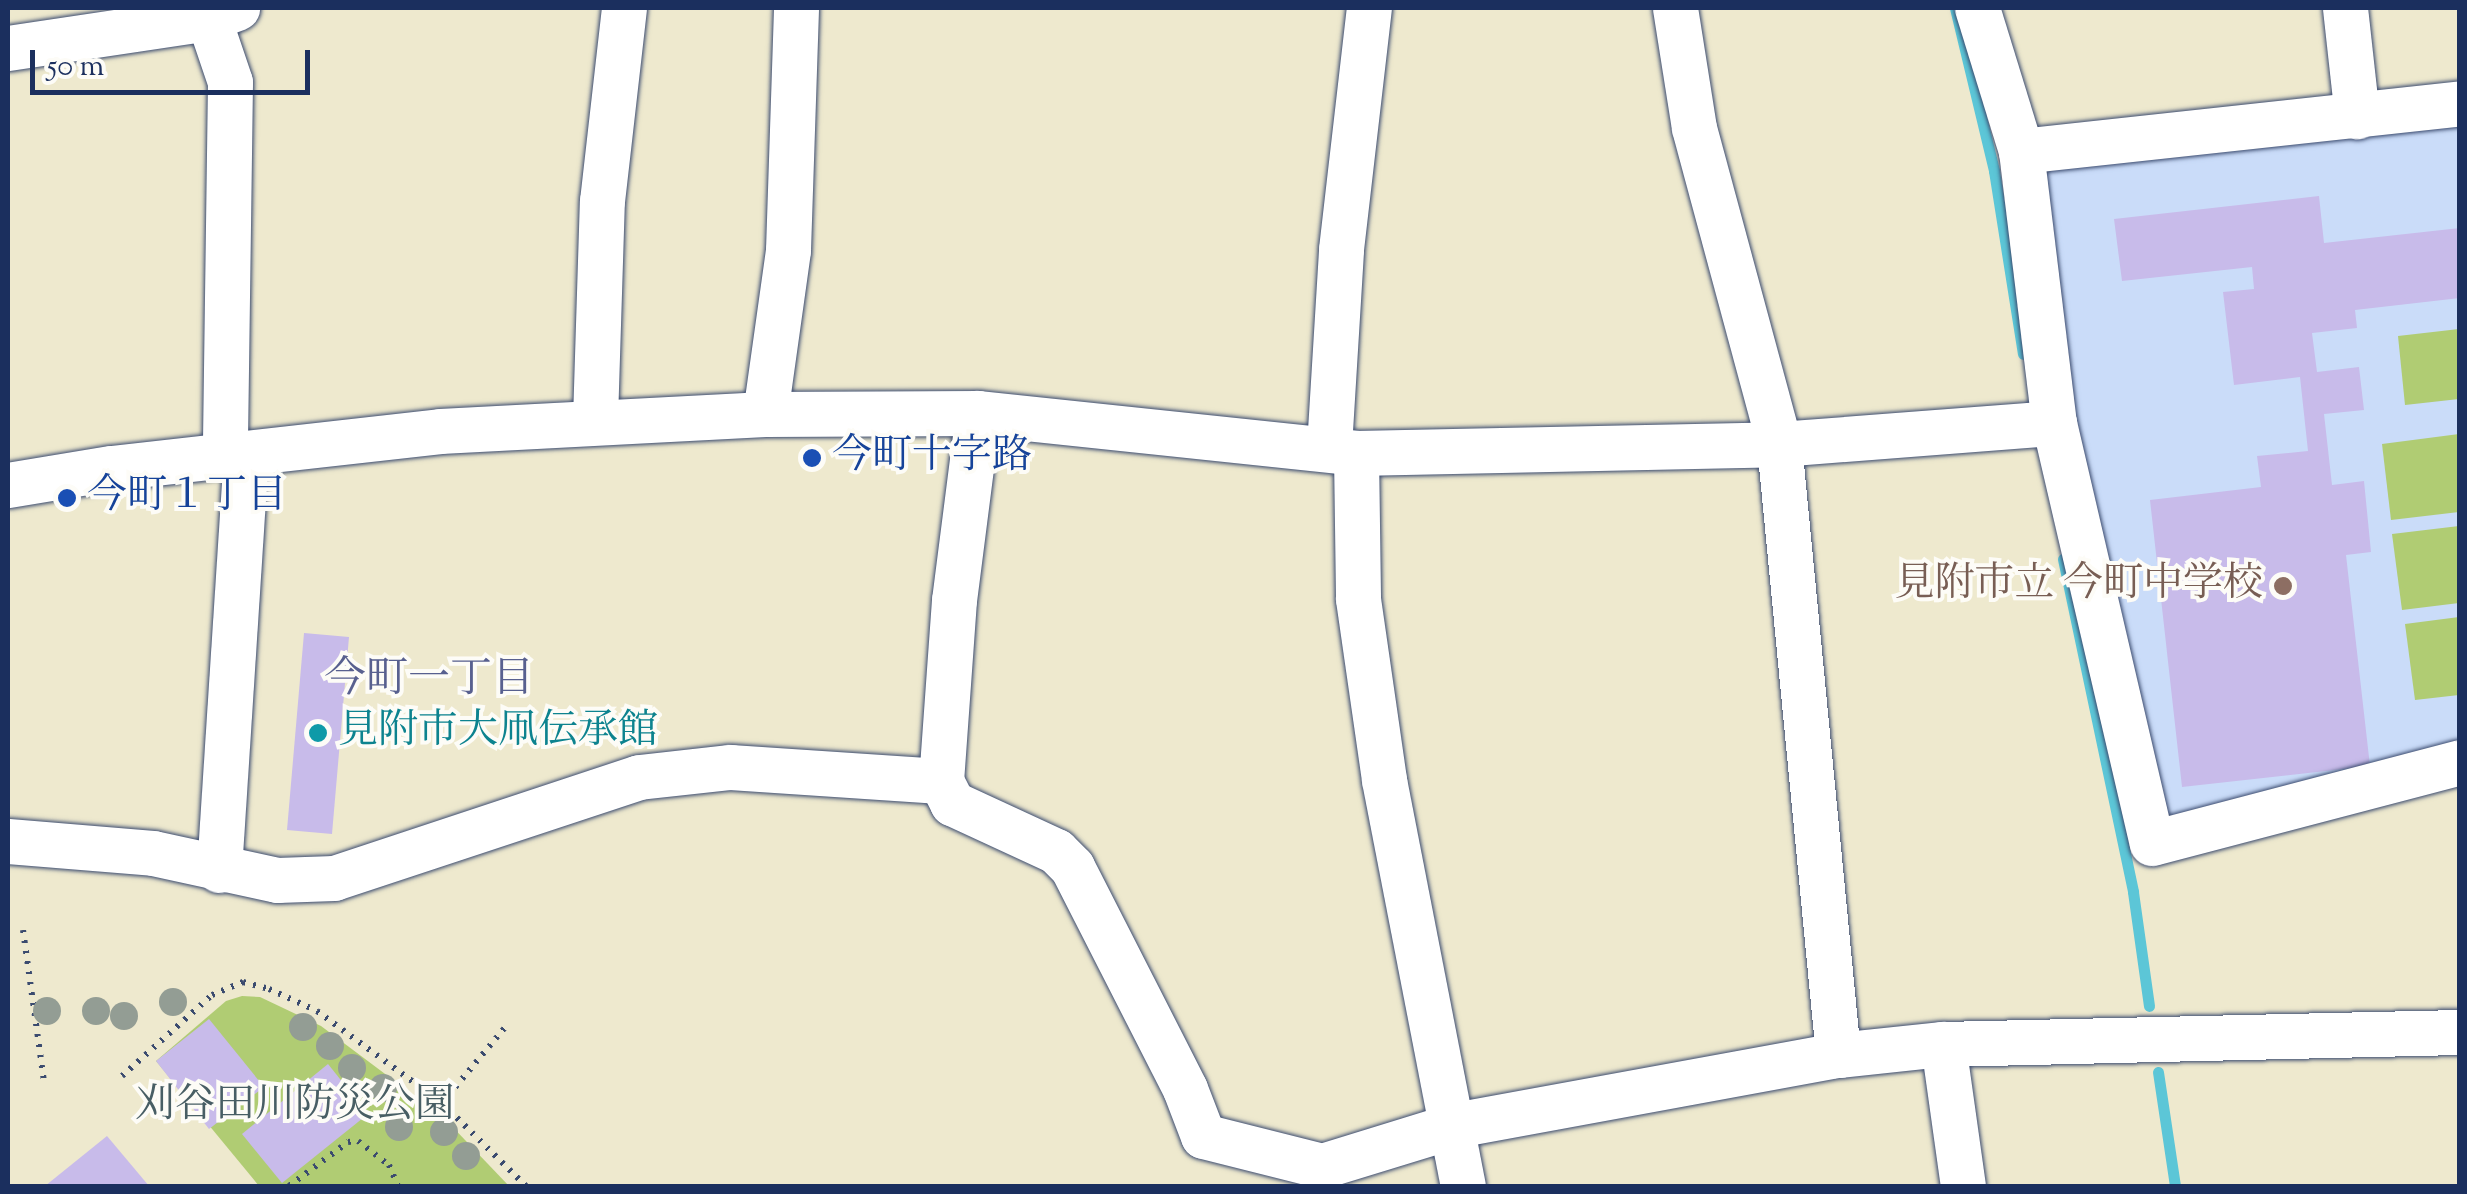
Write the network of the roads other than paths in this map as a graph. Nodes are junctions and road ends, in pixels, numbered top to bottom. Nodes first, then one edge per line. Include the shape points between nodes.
1 (624, 8) edge
2 (796, 8) edge
3 (1369, 8) edge
4 (1675, 8) edge
5 (1977, 8) edge
6 (2345, 8) edge
7 (218, 11) edge
8 (8, 48) edge
9 (2460, 104) edge
10 (2357, 116) junction
11 (2020, 152) junction
12 (978, 413) junction
13 (765, 414) junction
14 (595, 420) junction
15 (2054, 422) junction
16 (1778, 444) junction
17 (1342, 450) junction
18 (236, 456) junction
19 (8, 484) edge
20 (2460, 762) edge
21 (941, 781) junction
22 (8, 841) edge
23 (219, 870) junction
24 (2460, 1032) edge
25 (1943, 1044) junction
26 (1838, 1054) junction
27 (1454, 1125) junction
28 (1320, 1176) edge
29 (1464, 1186) edge
30 (1963, 1186) edge

1 - 14 street via 602,201
2 - 13 street via 788,250
3 - 17 street via 1341,249
4 - 16 street via 1694,128
5 - 11 street
6 - 10 street
7 - 8 street
7 - 18 street via 230,82
9 - 10 street
10 - 11 street
11 - 15 street
12 - 13 street
12 - 17 street
12 - 21 street via 954,600
13 - 14 street
14 - 18 street
15 - 16 street
15 - 20 street via 2152,843
16 - 17 street
16 - 26 street
17 - 27 street via 1382,762
18 - 19 street
18 - 23 street
21 - 23 street via 730,768 639,777 334,878 277,880
21 - 28 street via 952,803 1056,851 1072,867 1185,1089 1202,1136
22 - 23 street via 153,853
24 - 25 street
25 - 26 street
25 - 30 street
26 - 27 street
27 - 28 street
27 - 29 street

